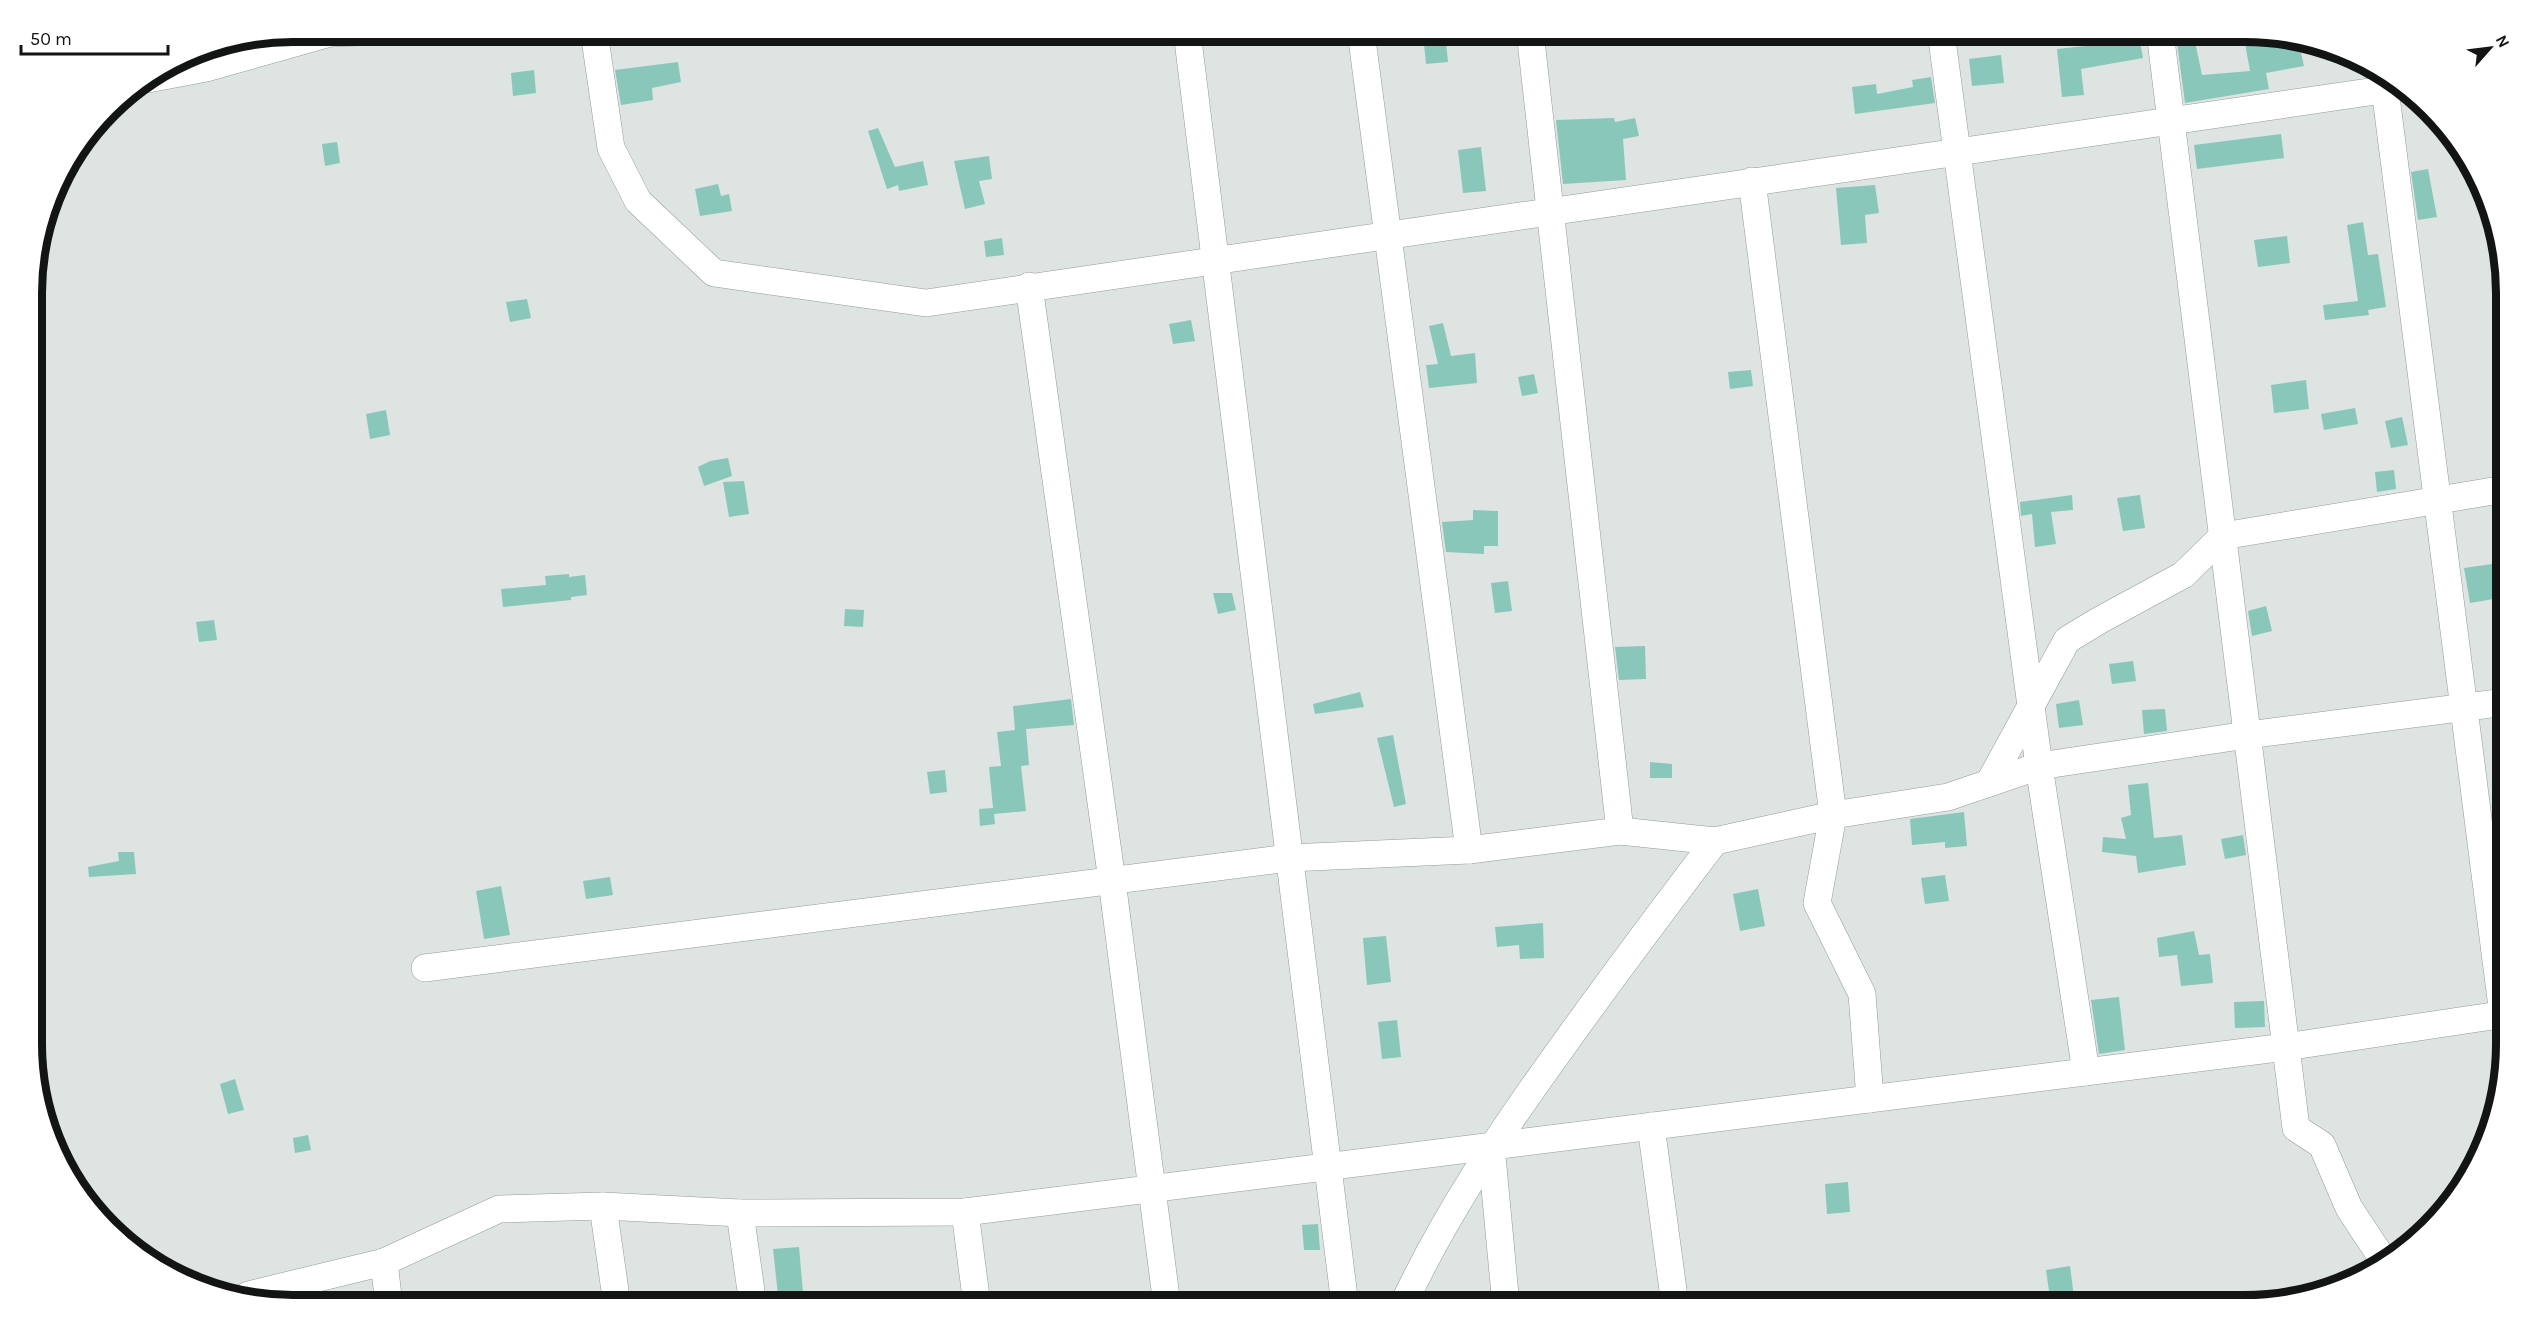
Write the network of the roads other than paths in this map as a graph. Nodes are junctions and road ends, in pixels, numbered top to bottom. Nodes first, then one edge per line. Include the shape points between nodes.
1 (298, 42) edge
2 (595, 42) edge
3 (1188, 42) edge
4 (1362, 42) edge
5 (1531, 42) edge
6 (1942, 42) edge
7 (2161, 42) edge
8 (167, 76) edge
9 (2385, 84) edge
10 (2391, 88) edge
11 (2171, 120) junction
12 (1958, 151) junction
13 (1752, 181) junction
14 (1550, 210) junction
15 (1387, 234) junction
16 (1215, 259) junction
17 (1029, 286) junction
18 (2496, 490) edge
19 (2437, 499) junction
20 (2223, 536) junction
21 (2496, 703) edge
22 (2463, 708) junction
23 (2031, 709) junction
24 (2247, 735) junction
25 (2039, 765) junction
26 (1989, 783) junction
27 (1833, 815) junction
28 (1620, 831) junction
29 (1715, 841) junction
30 (1469, 850) junction
31 (1289, 858) junction
32 (1112, 880) junction
33 (2496, 954) edge
34 (425, 968) dead end
35 (2496, 1015) edge
36 (2286, 1047) junction
37 (2086, 1072) junction
38 (1870, 1098) junction
39 (1651, 1126) junction
40 (1491, 1146) junction
41 (1328, 1167) junction
42 (1152, 1188) junction
43 (603, 1206) junction
44 (964, 1212) junction
45 (740, 1213) junction
46 (2381, 1255) edge
47 (384, 1262) junction
48 (258, 1293) edge
49 (388, 1295) edge
50 (616, 1295) edge
51 (752, 1295) edge
52 (976, 1295) edge
53 (1166, 1295) edge
54 (1344, 1295) edge
55 (1407, 1295) edge
56 (1505, 1295) edge
57 (1675, 1295) edge

1 - 8 street
2 - 17 street via 611,148 638,201 714,273 926,303
3 - 16 street
4 - 15 street
5 - 14 street
6 - 12 street
7 - 11 street
9 - 11 street
10 - 19 street
11 - 12 street
11 - 20 street
12 - 13 street
12 - 23 street
13 - 14 street
13 - 27 street
14 - 15 street
14 - 28 street
15 - 16 street
15 - 30 street
16 - 17 street
16 - 31 street
17 - 32 street
18 - 19 street
19 - 20 street
19 - 22 street
20 - 23 street via 2183,575 2067,640
20 - 24 street
21 - 22 street
22 - 24 street
22 - 33 street
23 - 25 street
23 - 26 street
24 - 25 street
24 - 36 street
25 - 26 street
25 - 37 street
26 - 27 street via 1948,797
27 - 29 street
27 - 38 street via 1817,903 1862,994
28 - 29 street
28 - 30 street
29 - 40 street
30 - 31 street
31 - 32 street
31 - 41 street
32 - 34 street
32 - 42 street
35 - 36 street
36 - 37 street
36 - 46 street via 2296,1128 2322,1145 2349,1208
37 - 38 street
38 - 39 street
39 - 40 street
39 - 57 street
40 - 41 street
40 - 55 street
40 - 56 street
41 - 42 street
41 - 54 street
42 - 44 street
42 - 53 street
43 - 45 street
43 - 47 street via 499,1209
43 - 50 street
44 - 45 street
44 - 52 street
45 - 51 street
47 - 48 street
47 - 49 street

